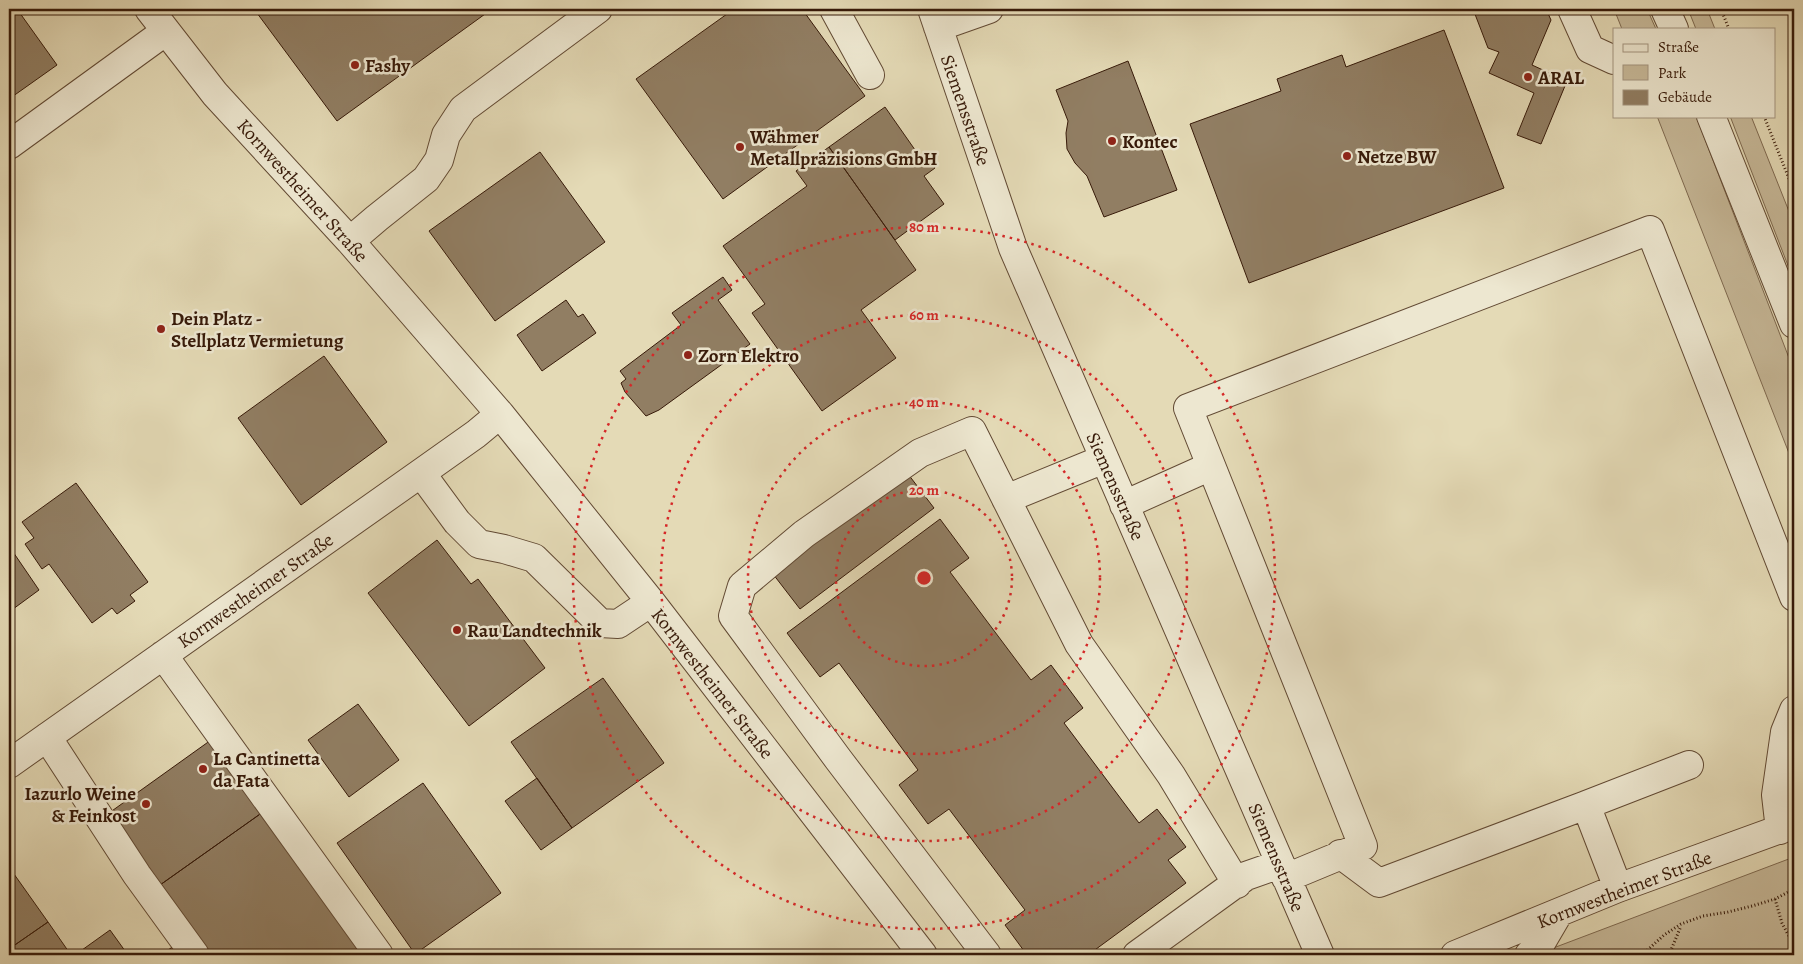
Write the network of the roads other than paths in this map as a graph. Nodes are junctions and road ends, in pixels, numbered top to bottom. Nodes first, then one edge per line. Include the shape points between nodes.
1 (149, 9) edge
2 (598, 9) edge
3 (834, 9) edge
4 (989, 9) edge
5 (1572, 9) edge
6 (1666, 9) edge
7 (935, 18) edge
8 (1674, 28) edge
9 (166, 31) junction
10 (1613, 60) edge
11 (870, 75) dead end
12 (1712, 118) edge
13 (9, 145) edge
14 (350, 241) junction
15 (1794, 324) edge
16 (500, 414) junction
17 (1104, 459) junction
18 (1211, 466) junction
19 (421, 473) junction
20 (1006, 499) junction
21 (1124, 505) junction
22 (1794, 597) edge
23 (651, 602) junction
24 (163, 655) junction
25 (1794, 710) edge
26 (46, 737) junction
27 (9, 764) edge
28 (1689, 765) dead end
29 (1586, 805) junction
30 (1787, 827) edge
31 (1340, 854) junction
32 (1283, 871) junction
33 (1237, 884) junction
34 (1618, 888) junction
35 (1558, 914) junction
36 (195, 955) edge
37 (379, 955) edge
38 (923, 955) edge
39 (987, 955) edge
40 (1137, 955) edge
41 (1320, 955) edge
42 (1455, 955) edge
43 (1529, 955) edge

1 - 9 street, Kornwestheimer Straße
2 - 14 street via 463,109 446,135 439,160 426,179
3 - 11 street
4 - 7 street
5 - 10 street via 1590,49
6 - 8 street
7 - 17 street, Siemensstraße via 1012,248
9 - 13 street
9 - 14 street, Kornwestheimer Straße via 215,94
12 - 15 street
14 - 16 street, Kornwestheimer Straße
16 - 19 street, Kornwestheimer Straße
16 - 23 street, Kornwestheimer Straße
17 - 20 street
17 - 21 street, Siemensstraße
18 - 21 street
18 - 22 street via 1188,408 1650,230
18 - 31 street via 1363,846
19 - 23 street via 457,522 479,544 534,558 600,623 618,624
19 - 24 street, Kornwestheimer Straße
20 - 33 street via 1079,644 1171,775
20 - 39 street via 972,432 920,453 804,534 742,586 733,616
21 - 32 street, Siemensstraße
23 - 38 street, Kornwestheimer Straße
24 - 26 street, Kornwestheimer Straße
24 - 37 street
25 - 30 street via 1785,732 1776,795
26 - 27 street, Kornwestheimer Straße
26 - 36 street
28 - 29 street
29 - 31 street via 1379,883
29 - 34 street
30 - 34 street, Kornwestheimer Straße
31 - 32 street
32 - 33 street via 1246,876
32 - 41 street, Siemensstraße
33 - 40 street
34 - 35 street, Kornwestheimer Straße
35 - 42 street, Kornwestheimer Straße
35 - 43 street via 1541,943

